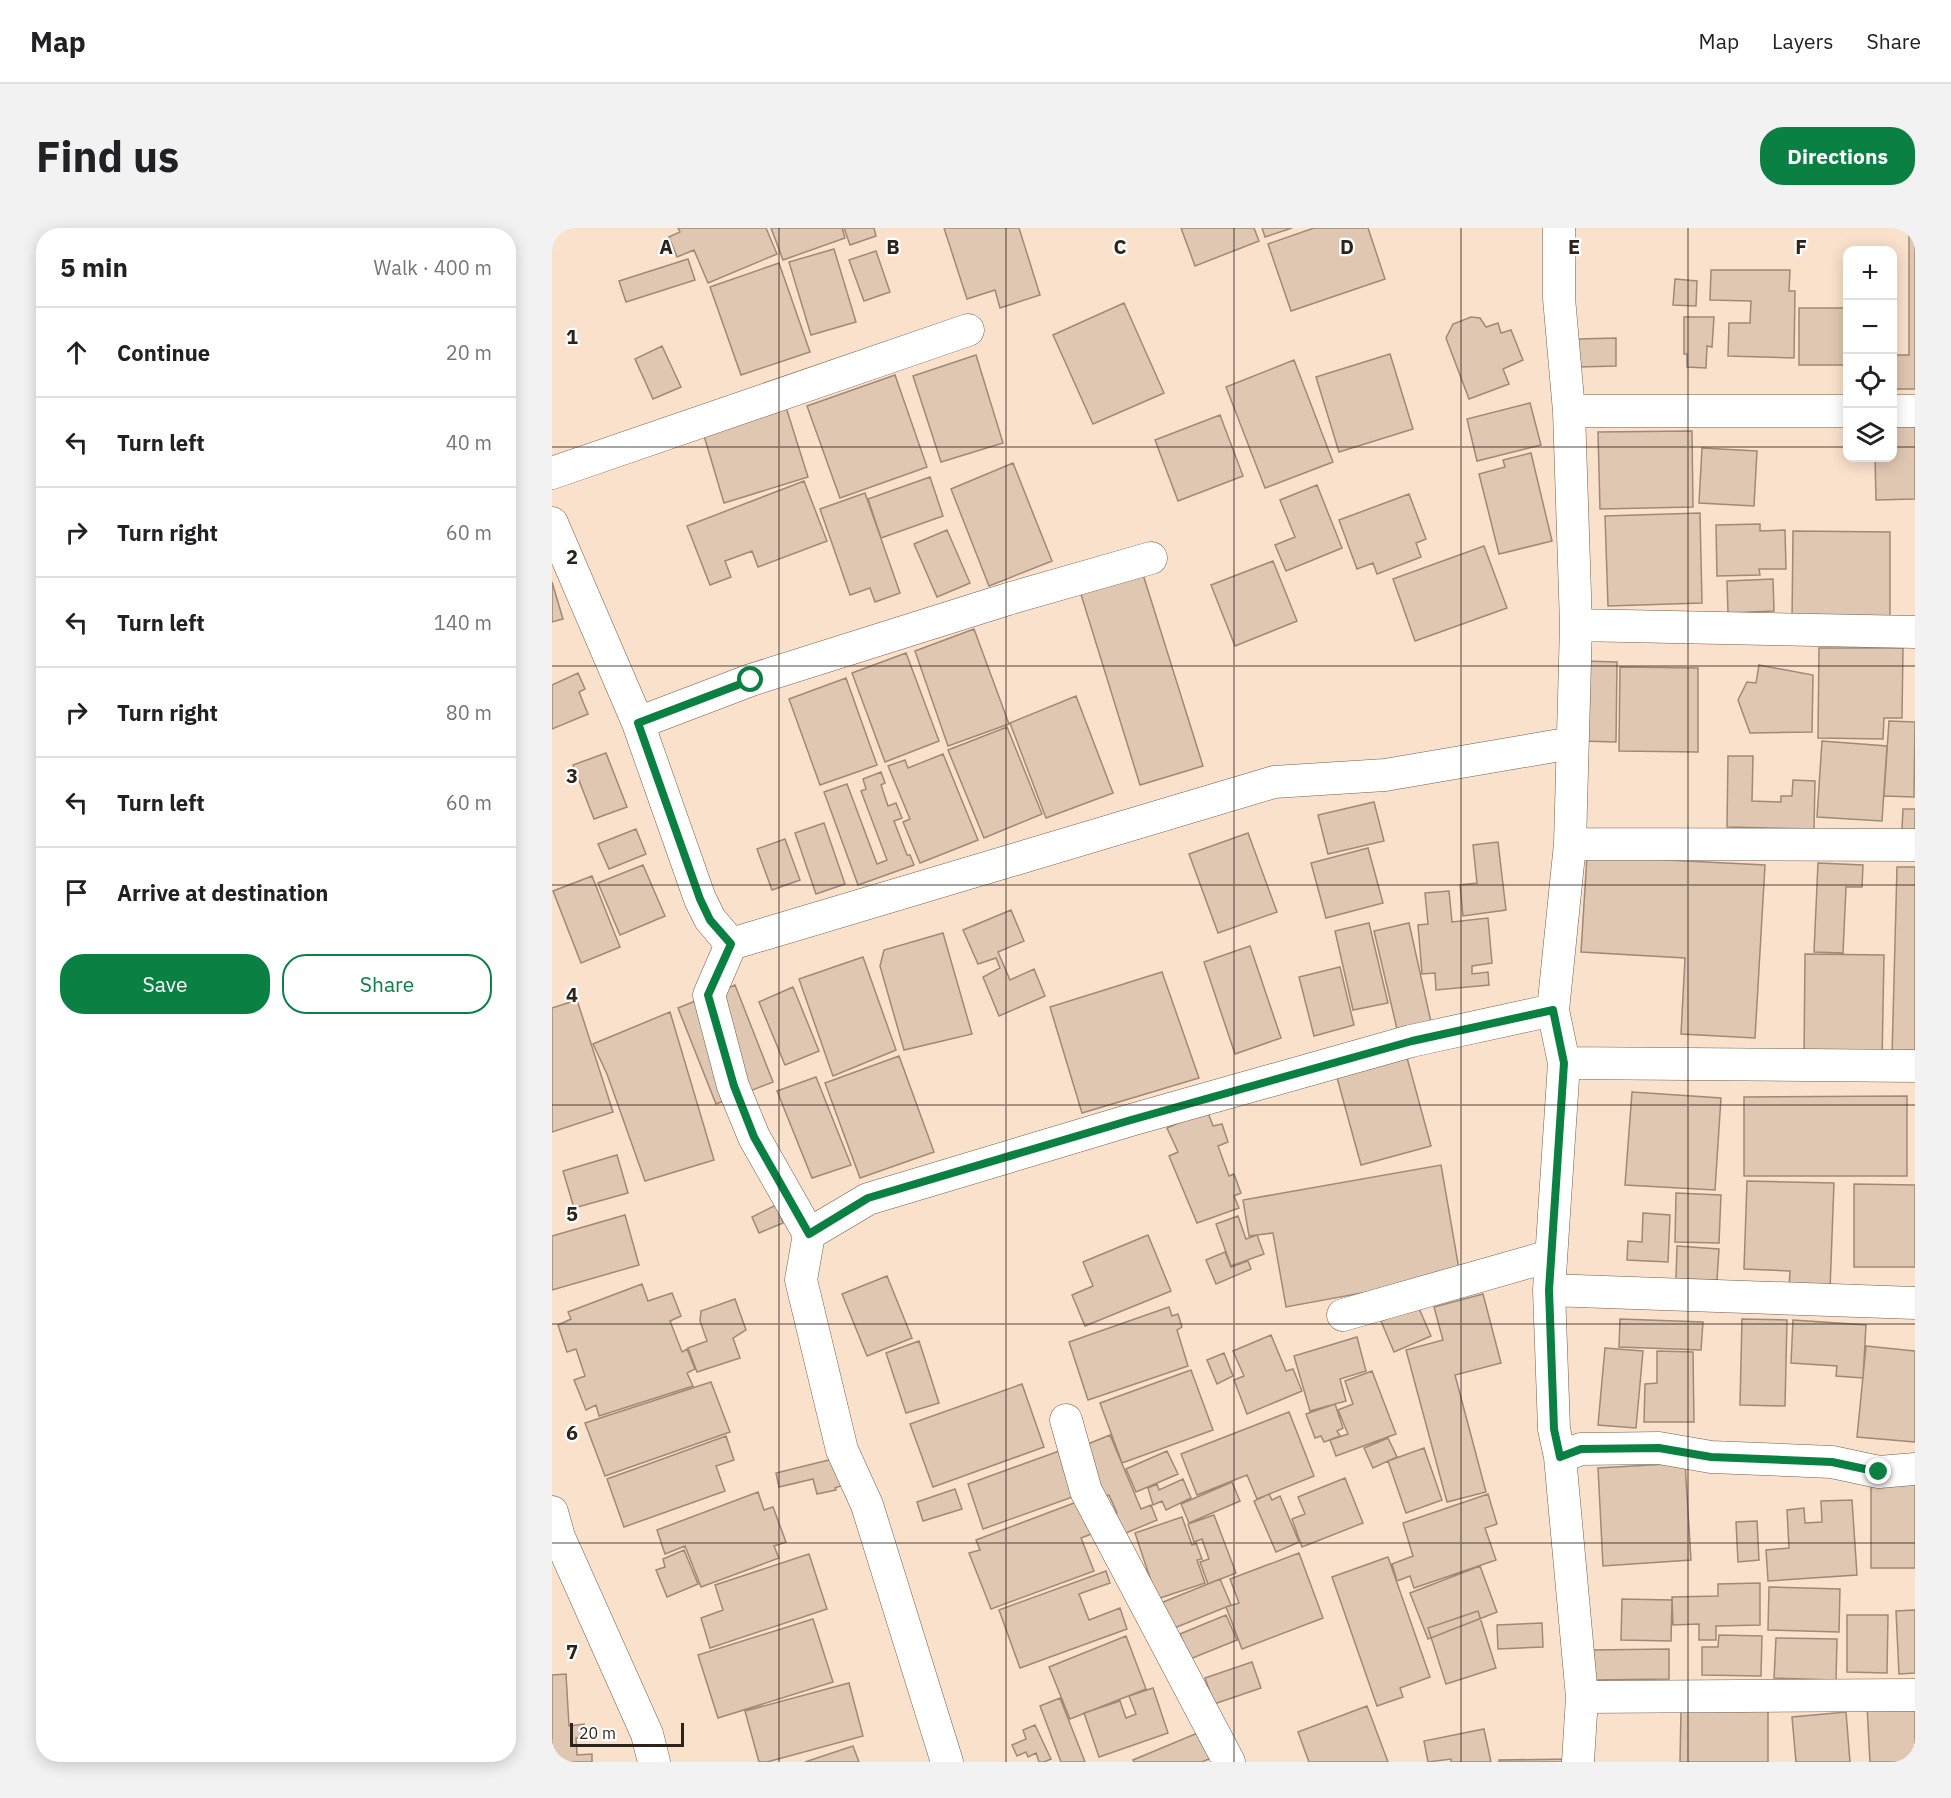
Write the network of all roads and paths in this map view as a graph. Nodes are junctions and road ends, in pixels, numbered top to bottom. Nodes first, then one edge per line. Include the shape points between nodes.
1 (1559, 228) edge
2 (968, 330) dead end
3 (1569, 411) junction
4 (1843, 411) edge
5 (1897, 411) edge
6 (1915, 411) edge
7 (552, 473) edge
8 (552, 523) edge
9 (1151, 558) dead end
10 (1576, 625) junction
11 (1915, 632) edge
12 (638, 723) junction
13 (1572, 743) junction
14 (1570, 844) junction
15 (1915, 844) edge
16 (731, 944) junction
17 (1553, 1010) junction
18 (1564, 1063) junction
19 (1915, 1066) edge
20 (809, 1234) junction
21 (1550, 1256) junction
22 (1549, 1290) junction
23 (1915, 1303) edge
24 (1344, 1315) dead end
25 (1066, 1420) dead end
26 (1560, 1457) junction
27 (1915, 1469) edge
28 (554, 1529) edge
29 (1915, 1695) edge
30 (1582, 1697) junction
31 (654, 1762) edge
32 (947, 1762) edge
33 (1229, 1762) edge
34 (1578, 1762) edge

1 - 3 street
2 - 7 street
3 - 4 street
3 - 10 street
5 - 6 street
8 - 12 street
9 - 12 street via 751,680
10 - 11 street
10 - 13 street
12 - 16 street via 700,899 710,920
13 - 14 street
13 - 16 street via 1385,775 1274,782
14 - 15 street
14 - 17 street
16 - 20 street via 708,995 734,1086 754,1137
17 - 18 street
17 - 20 street via 1412,1041 868,1198
18 - 19 street
18 - 21 street
20 - 32 street via 801,1280 842,1450 867,1505
21 - 22 street
21 - 24 street
22 - 23 street
22 - 26 street via 1554,1429
25 - 33 street via 1086,1491
26 - 27 street via 1581,1449 1659,1448 1711,1457 1832,1462 1879,1472
26 - 30 street
28 - 31 street via 647,1734
29 - 30 street
30 - 34 street

